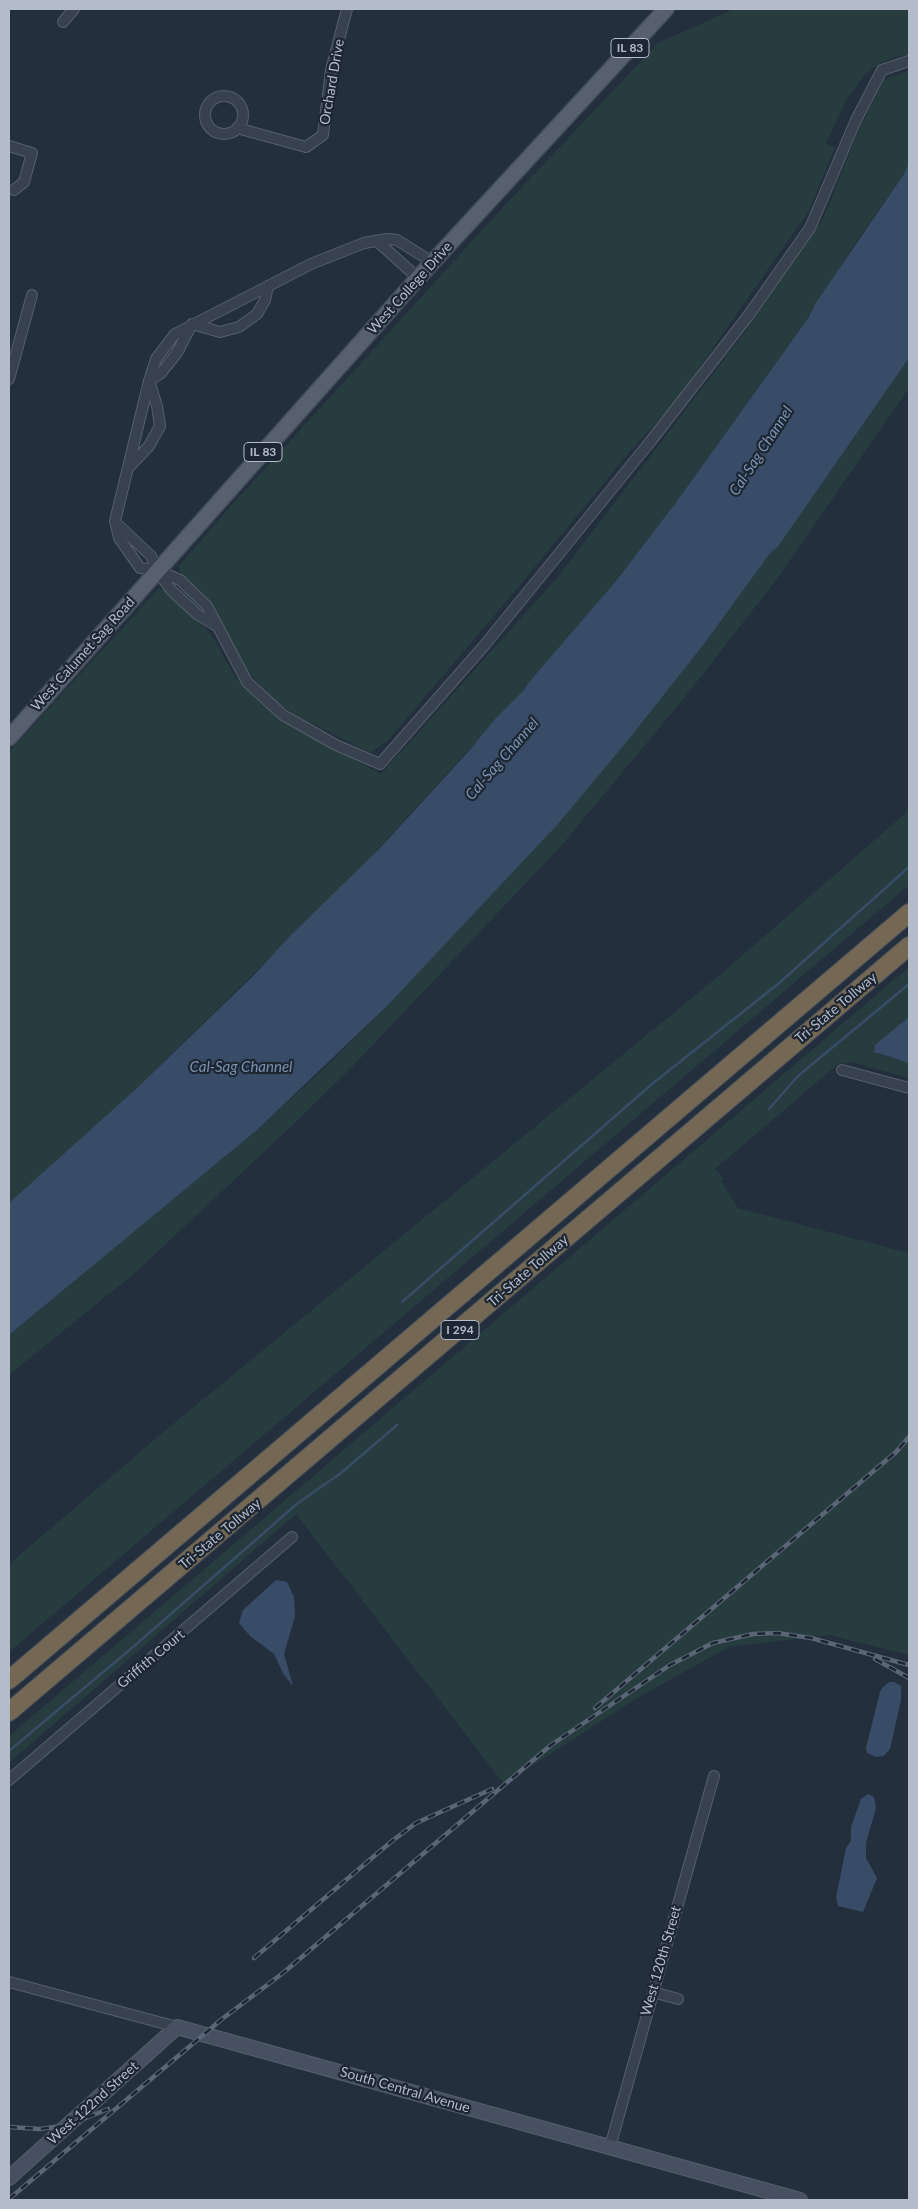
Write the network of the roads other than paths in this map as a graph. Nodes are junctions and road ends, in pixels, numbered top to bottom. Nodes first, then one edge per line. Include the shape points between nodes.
1 (74, 9) edge
2 (347, 9) edge
3 (666, 9) edge
4 (62, 22) dead end
5 (909, 61) edge
6 (237, 128) dead end
7 (9, 146) edge
8 (14, 190) dead end
9 (378, 242) junction
10 (432, 262) junction
11 (418, 278) junction
12 (268, 286) junction
13 (32, 295) dead end
14 (192, 324) junction
15 (9, 380) edge
16 (149, 381) junction
17 (128, 468) junction
18 (114, 522) junction
19 (158, 570) junction
20 (9, 738) edge
21 (909, 913) edge
22 (909, 946) edge
23 (842, 1070) dead end
24 (909, 1088) edge
25 (292, 1537) dead end
26 (9, 1680) edge
27 (9, 1712) edge
28 (714, 1776) dead end
29 (9, 1780) edge
30 (9, 1982) edge
31 (653, 1992) junction
32 (678, 1999) dead end
33 (177, 2027) junction
34 (610, 2147) junction
35 (9, 2178) edge
36 (800, 2200) edge

1 - 4 street
2 - 6 street, Orchard Drive via 331,70 323,135 306,147
3 - 10 main road, West College Drive / IL 83
5 - 19 street via 882,70 856,120 810,228 748,316 484,647 380,764 336,745 283,715 247,682 215,626 170,590
7 - 8 street via 32,153 24,182
9 - 10 street via 397,240
9 - 11 street
9 - 12 street via 364,243 311,264
10 - 11 main road, West College Drive / IL 83
11 - 19 main road, West College Drive / IL 83
12 - 14 street
12 - 14 street via 257,314 239,327 220,332
13 - 15 street
14 - 16 street via 177,353 161,373
16 - 17 street
16 - 17 street via 160,426 149,446
17 - 18 street
18 - 19 street via 151,556
18 - 19 street via 119,538 140,568
19 - 20 main road, West Calumet Sag Road / IL 83
21 - 26 highway, Tri-State Tollway / I 294
22 - 27 highway, Tri-State Tollway / I 294
23 - 24 street
25 - 29 street, Griffith Court
28 - 31 street, West 120th Street
30 - 33 street, South Central Avenue
31 - 32 street
31 - 34 street, West 120th Street
33 - 34 street, South Central Avenue
33 - 35 street, West 122nd Street
34 - 36 street, South Central Avenue

